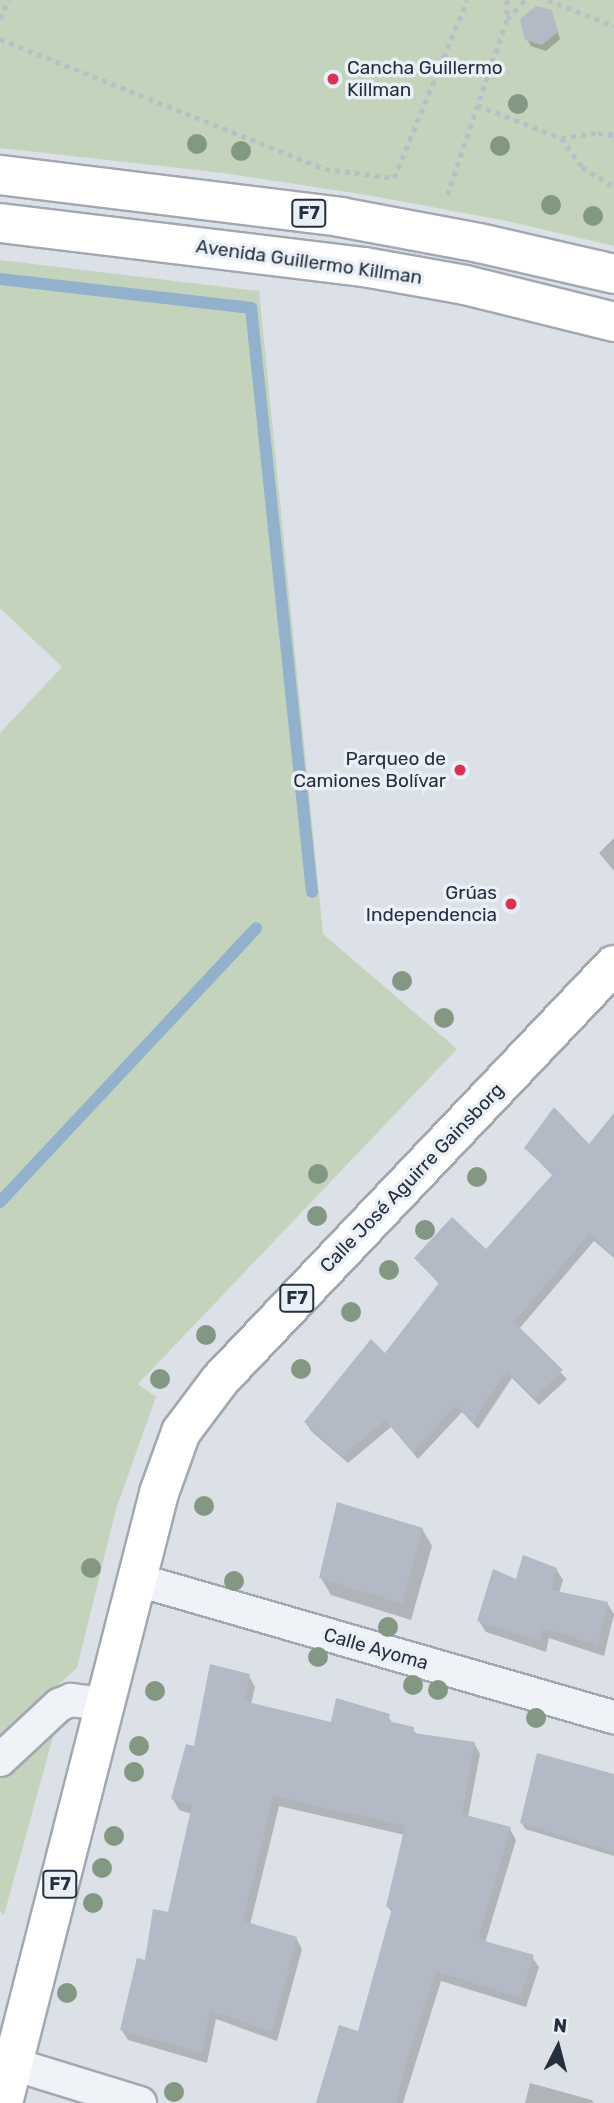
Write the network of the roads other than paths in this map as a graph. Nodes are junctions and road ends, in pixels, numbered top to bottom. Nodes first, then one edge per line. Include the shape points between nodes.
1 (0, 175) edge
2 (0, 223) edge
3 (614, 274) edge
4 (614, 322) edge
5 (614, 965) edge
6 (138, 1580) junction
7 (106, 1704) junction
8 (614, 1717) edge
9 (0, 1759) edge
10 (13, 2064) junction
11 (3, 2103) edge
12 (140, 2103) edge

1 - 3 highway, F7 via 340,217
2 - 4 highway, Avenida Guillermo Killman via 365,267 466,285
5 - 6 highway, Calle José Aguirre Gainsborg / F7 via 220,1380 181,1432 159,1493
6 - 7 highway, Calle José Aguirre Gainsborg / F7
6 - 8 street, Calle Ayoma
7 - 9 street via 71,1700 59,1705
7 - 10 highway, F7
10 - 11 highway, F7
10 - 12 street

